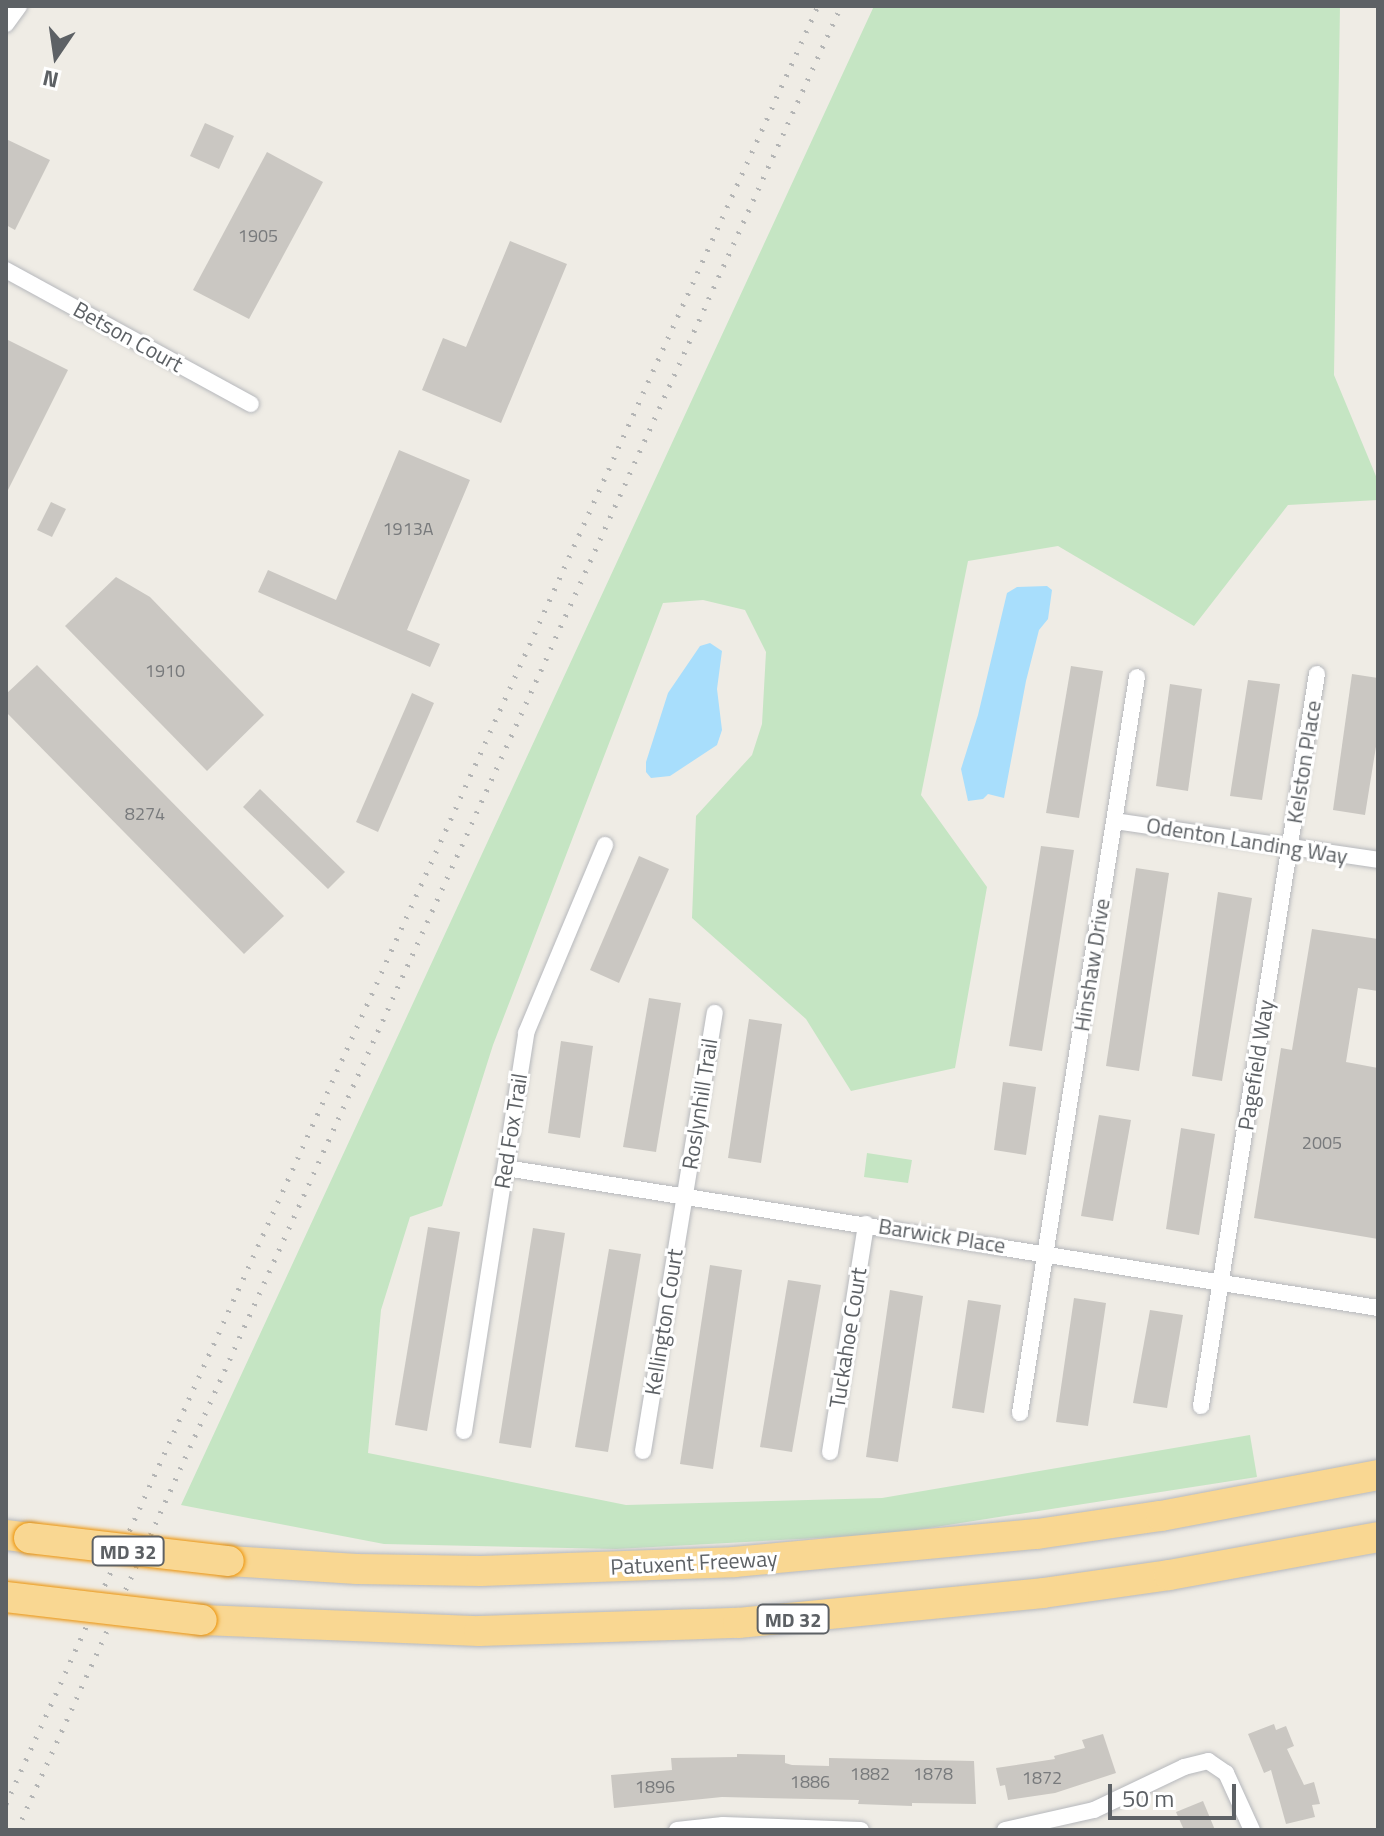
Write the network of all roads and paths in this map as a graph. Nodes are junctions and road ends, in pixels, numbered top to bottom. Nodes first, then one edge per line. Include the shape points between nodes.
1 (19, 6) edge
2 (6, 24) edge
3 (6, 270) edge
4 (251, 404) dead end
5 (1317, 674) dead end
6 (1137, 677) dead end
7 (1115, 821) junction
8 (605, 845) dead end
9 (1291, 849) junction
10 (1378, 860) edge
11 (715, 1013) dead end
12 (506, 1168) junction
13 (685, 1194) junction
14 (866, 1224) junction
15 (1047, 1253) junction
16 (1221, 1282) junction
17 (1378, 1308) edge
18 (1201, 1406) dead end
19 (1020, 1413) dead end
20 (464, 1431) dead end
21 (643, 1451) dead end
22 (830, 1452) dead end
23 (1378, 1475) edge
24 (12, 1536) edge
25 (1378, 1537) edge
26 (6, 1597) edge
27 (1070, 1824) edge
28 (677, 1830) edge
29 (861, 1830) edge
30 (1005, 1830) edge
31 (1252, 1830) edge

1 - 2 street
3 - 4 street, Betson Court
5 - 9 street, Kelston Place
6 - 7 street, Hinshaw Drive
7 - 9 street, Odenton Landing Way
7 - 15 street, Hinshaw Drive
8 - 12 street, Red Fox Trail via 526,1033
9 - 10 street, Odenton Landing Way
9 - 16 street, Pagefield Way
11 - 13 street, Roslynhill Trail
12 - 13 street, Barwick Place
12 - 20 street, Red Fox Trail
13 - 14 street, Barwick Place
13 - 21 street, Kellington Court
14 - 15 street, Barwick Place
14 - 22 street, Tuckahoe Court
15 - 16 street, Barwick Place
15 - 19 street, Hinshaw Drive
16 - 17 street, Barwick Place
16 - 18 street, Pagefield Way
23 - 24 highway, Patuxent Freeway / MD 32, bridge via 1037,1534 734,1562 481,1571 357,1569 229,1561
25 - 26 highway, MD 32, bridge via 1043,1593 738,1623 479,1631 202,1620
27 - 30 street
27 - 31 street via 1184,1767 1208,1761 1226,1773
28 - 29 street via 723,1825

